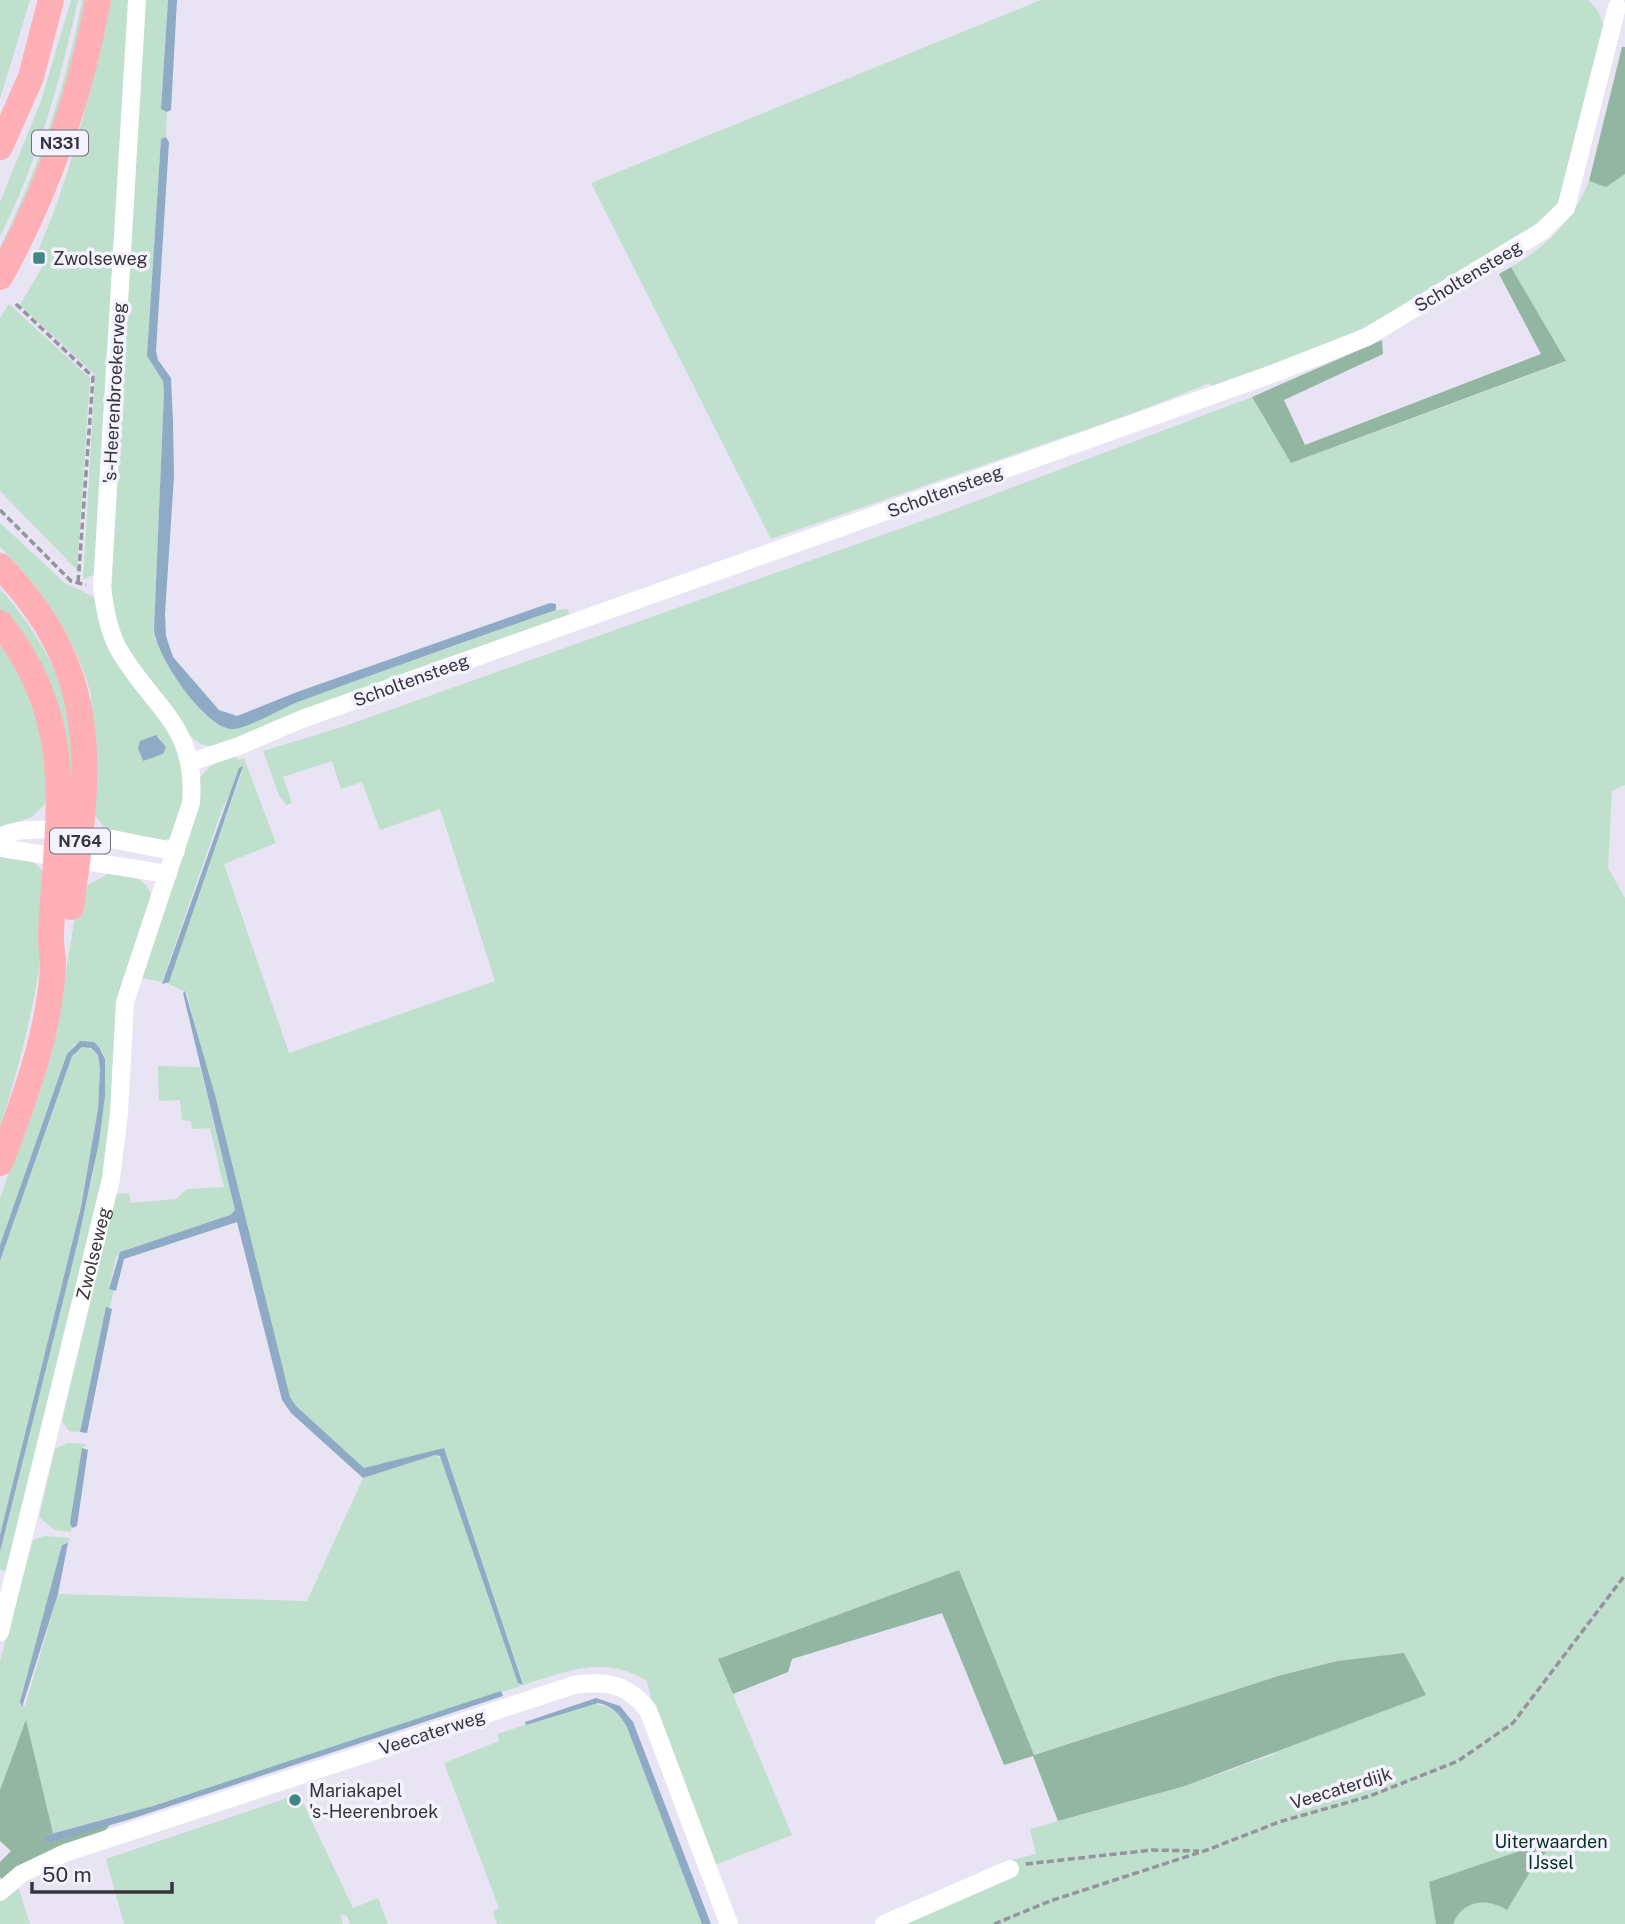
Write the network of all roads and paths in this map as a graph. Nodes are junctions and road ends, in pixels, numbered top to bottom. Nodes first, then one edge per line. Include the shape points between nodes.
1 (51, 0) edge
2 (98, 0) edge
3 (137, 0) edge
4 (1615, 5) edge
5 (0, 147) edge
6 (0, 278) edge
7 (16, 304) dead end
8 (0, 510) edge
9 (0, 566) edge
10 (78, 584) junction
11 (102, 587) junction
12 (0, 623) edge
13 (191, 762) junction
14 (0, 836) edge
15 (69, 845) junction
16 (0, 848) edge
17 (176, 851) junction
18 (168, 874) junction
19 (0, 1163) edge
20 (1625, 1575) edge
21 (0, 1632) edge
22 (1201, 1851) junction
23 (1010, 1869) joint
24 (0, 1892) edge
25 (729, 1924) edge
26 (884, 1924) edge
27 (994, 1924) edge

1 - 5 main road, N331 via 31,77
2 - 6 main road, N331 via 75,105 20,241
3 - 11 street, 's-Heerenbroekerweg
4 - 13 street, Scholtensteeg via 1566,208 1542,231 1367,337
7 - 10 path via 93,377
8 - 10 path
9 - 15 main road, N764 via 25,593 54,637 82,714 85,750
10 - 11 path
11 - 13 street, 's-Heerenbroekerweg via 108,624 120,653 164,709
12 - 15 main road, N764 via 31,671 51,725
13 - 17 street via 191,803
14 - 15 street via 24,830
15 - 16 street
15 - 17 street
15 - 18 street
15 - 19 main road, N764 via 66,939 53,964 40,1041
17 - 18 street
18 - 21 street, Zwolseweg via 125,1002 111,1179
20 - 22 path, Veecaterdijk via 1530,1704 1495,1738 1458,1761 1415,1779
22 - 23 path via 1090,1855
22 - 27 path, Veecaterdijk
23 - 26 street
24 - 25 street, Veecaterweg via 21,1874 65,1853 574,1685 595,1682 624,1687 648,1710

